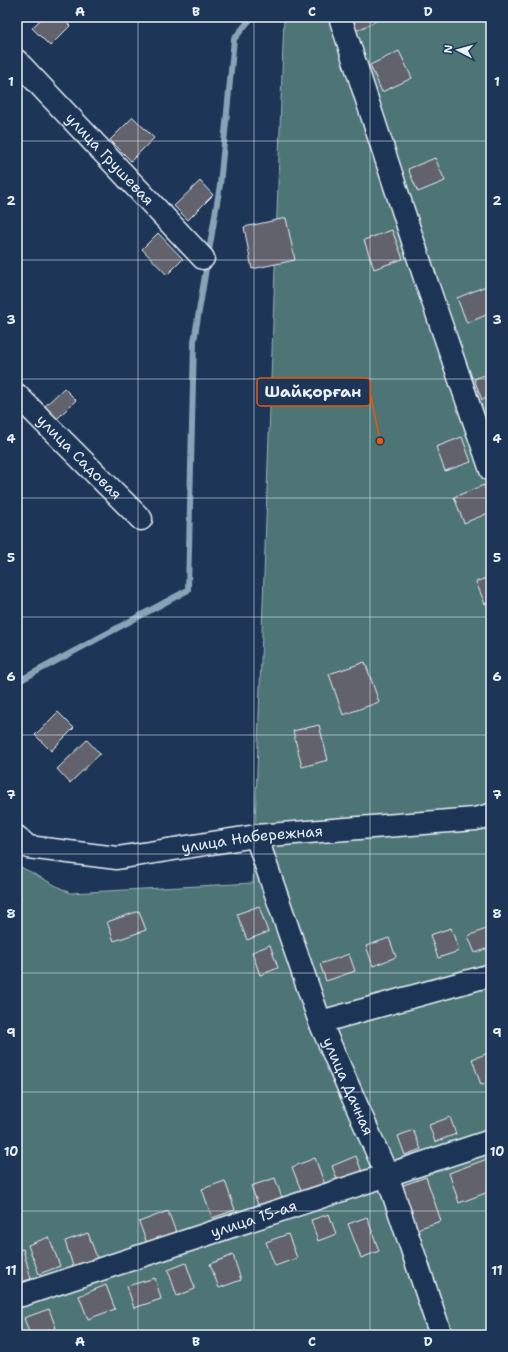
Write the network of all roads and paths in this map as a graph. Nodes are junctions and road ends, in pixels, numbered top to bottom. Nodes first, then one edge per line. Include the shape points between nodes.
1 (340, 17) edge
2 (17, 61) edge
3 (203, 258) dead end
4 (17, 395) edge
5 (491, 470) edge
6 (141, 519) dead end
7 (491, 815) edge
8 (256, 836) junction
9 (17, 837) edge
10 (491, 975) edge
11 (320, 1022) junction
12 (491, 1141) edge
13 (388, 1175) junction
14 (17, 1296) edge
15 (441, 1335) edge

1 - 5 street
2 - 3 street, улица Грушевая
4 - 6 street, улица Садовая
7 - 8 street, улица Набережная via 475,819
8 - 9 street, улица Набережная via 117,858 28,847
8 - 11 street, улица Дачная
10 - 11 street
11 - 13 street, улица Дачная
12 - 13 street, улица 15-ая
13 - 14 street, улица 15-ая
13 - 15 street, улица Дачная

